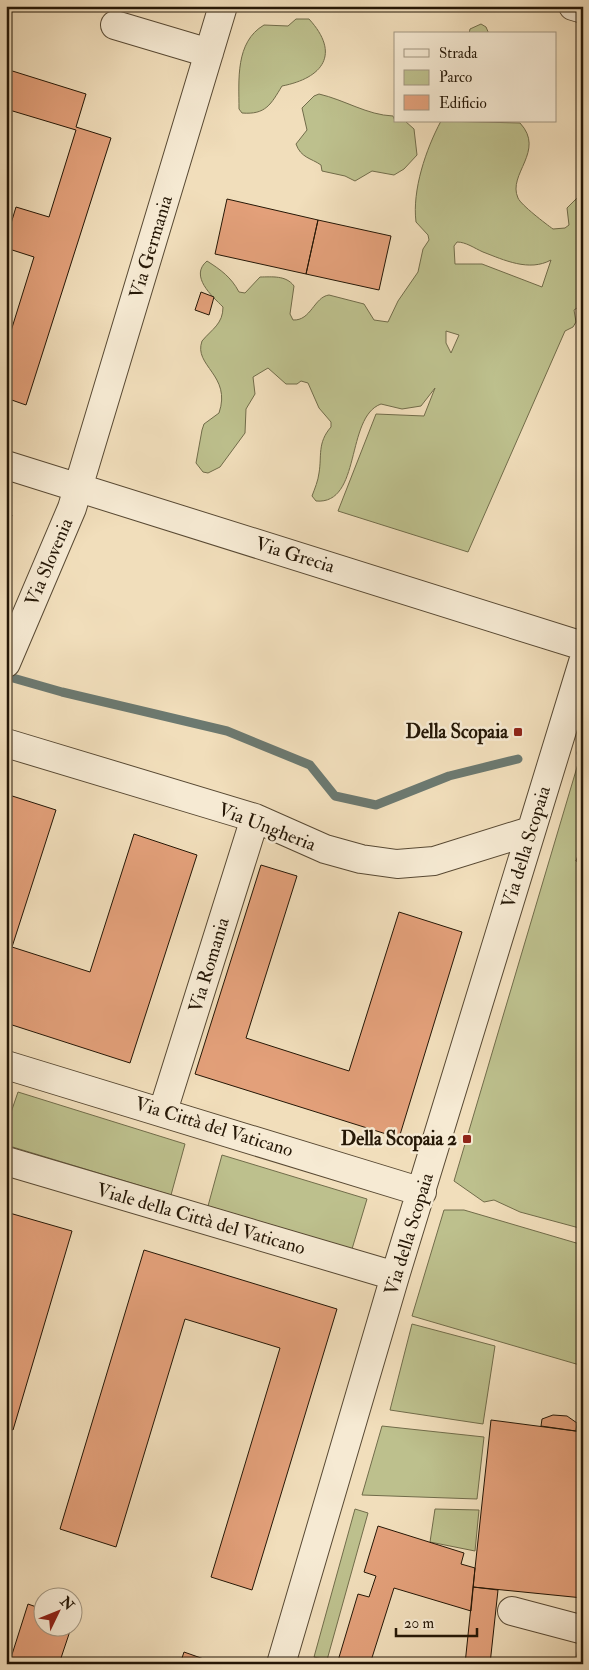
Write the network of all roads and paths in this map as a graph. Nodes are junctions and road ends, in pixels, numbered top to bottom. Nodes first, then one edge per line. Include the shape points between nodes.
1 (223, 6) edge
2 (573, 6) edge
3 (583, 9) edge
4 (115, 24) dead end
5 (209, 53) junction
6 (6, 466) edge
7 (78, 488) junction
8 (583, 646) edge
9 (9, 656) edge
10 (583, 662) edge
11 (6, 742) edge
12 (255, 818) junction
13 (530, 831) junction
14 (6, 1065) edge
15 (164, 1112) junction
16 (6, 1161) edge
17 (422, 1192) junction
18 (395, 1276) junction
19 (512, 1611) dead end
20 (580, 1629) dead end
21 (281, 1664) edge

1 - 5 street, Via Germania
2 - 3 street
4 - 5 street
5 - 7 street, Via Germania
6 - 7 street, Via Grecia
7 - 8 street, Via Grecia
7 - 9 street, Via Slovenia
10 - 13 street, Via della Scopaia
11 - 12 street, Via Ungheria
12 - 13 street, Via Ungheria via 325,849 397,864 434,861
12 - 15 street, Via Romania
13 - 17 street, Via della Scopaia
14 - 15 street, Via Città del Vaticano
15 - 17 street, Via Città del Vaticano
16 - 18 street, Viale della Città del Vaticano
17 - 18 street, Via della Scopaia
18 - 21 street, Via della Scopaia
19 - 20 street

